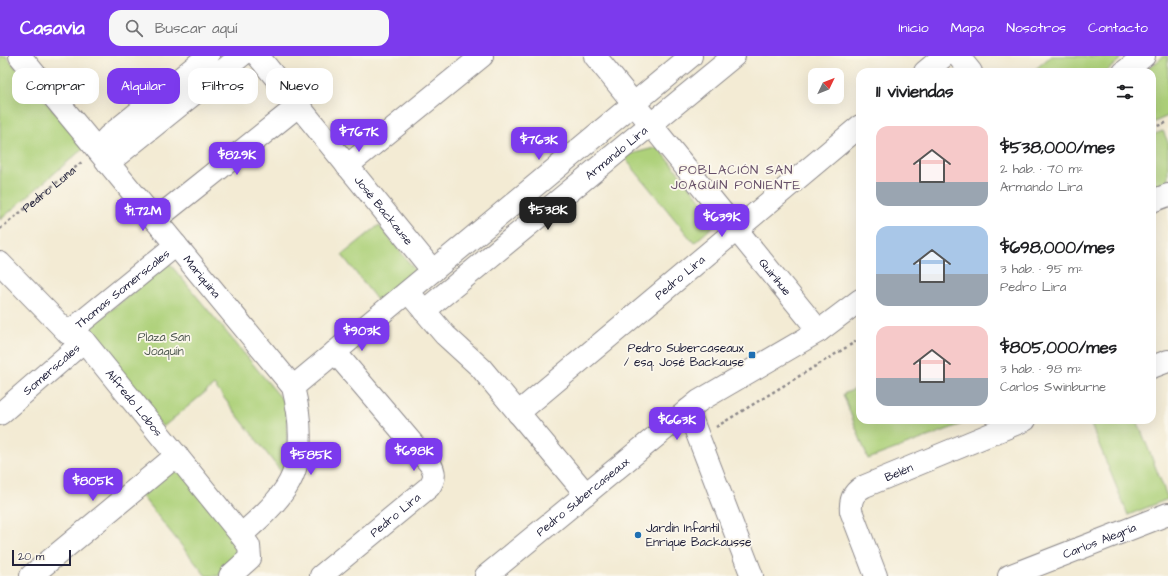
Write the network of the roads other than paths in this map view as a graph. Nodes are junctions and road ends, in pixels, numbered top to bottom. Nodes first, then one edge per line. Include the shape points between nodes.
1 (20, 56) edge
2 (208, 56) edge
3 (241, 56) edge
4 (482, 56) edge
5 (595, 56) edge
6 (691, 56) edge
7 (734, 56) edge
8 (944, 56) edge
9 (958, 56) edge
10 (1144, 56) edge
11 (267, 59) edge
12 (929, 68) edge
13 (968, 68) edge
14 (1129, 68) edge
15 (634, 104) junction
16 (298, 106) junction
17 (651, 124) junction
18 (856, 129) edge
19 (103, 156) junction
20 (347, 166) junction
21 (1168, 195) edge
22 (1156, 200) edge
23 (155, 220) junction
24 (737, 229) junction
25 (176, 245) junction
26 (0, 263) edge
27 (433, 271) junction
28 (409, 292) junction
29 (856, 303) edge
30 (424, 311) junction
31 (819, 331) junction
32 (76, 337) junction
33 (335, 352) junction
34 (1168, 361) edge
35 (1156, 366) edge
36 (293, 387) junction
37 (688, 410) junction
38 (518, 412) junction
39 (0, 414) edge
40 (1015, 424) edge
41 (177, 455) junction
42 (586, 494) junction
43 (1168, 514) edge
44 (241, 534) junction
45 (31, 576) edge
46 (230, 576) edge
47 (321, 576) edge
48 (486, 576) edge
49 (752, 576) edge
50 (876, 576) edge
51 (1009, 576) edge

1 - 19 street, Mariquina
2 - 19 street via 109,136
3 - 19 street
4 - 20 street
5 - 15 street, Quirihue
6 - 15 street
7 - 17 street, Armando Lira
8 - 12 street
9 - 13 street
10 - 14 street
11 - 16 street, José Backause
15 - 17 street, Quirihue
15 - 27 street
16 - 20 street, José Backause
16 - 23 street
17 - 24 street, Quirihue
17 - 30 street, Armando Lira
18 - 24 street, Pedro Lira
19 - 23 street, Mariquina
20 - 27 street, José Backause
21 - 22 street
23 - 25 street, Mariquina
24 - 31 street, Quirihue
24 - 38 street, Pedro Lira
25 - 32 street, Thomas Somerscales
25 - 36 street, Mariquina
26 - 32 street, Alfredo Lobos
27 - 28 street
28 - 30 street
28 - 33 street
29 - 31 street, Pedro Subercaseaux
30 - 38 street via 445,335 481,368
31 - 37 street, Pedro Subercaseaux via 712,392
32 - 39 street, Somerscales
32 - 41 street, Alfredo Lobos
33 - 36 street
33 - 47 street, Pedro Lira via 430,464 434,476 429,487
34 - 35 street
36 - 44 street via 298,409 299,434 293,476 286,489 269,508
37 - 42 street, Pedro Subercaseaux
37 - 49 street
38 - 42 street
40 - 50 street, Belén via 865,486 855,493 851,504 852,511
41 - 44 street, Alfredo Lobos
41 - 45 street
42 - 48 street, Pedro Subercaseaux
43 - 51 street, Carlos Alegría
44 - 46 street, Alfredo Lobos via 249,546 250,558

